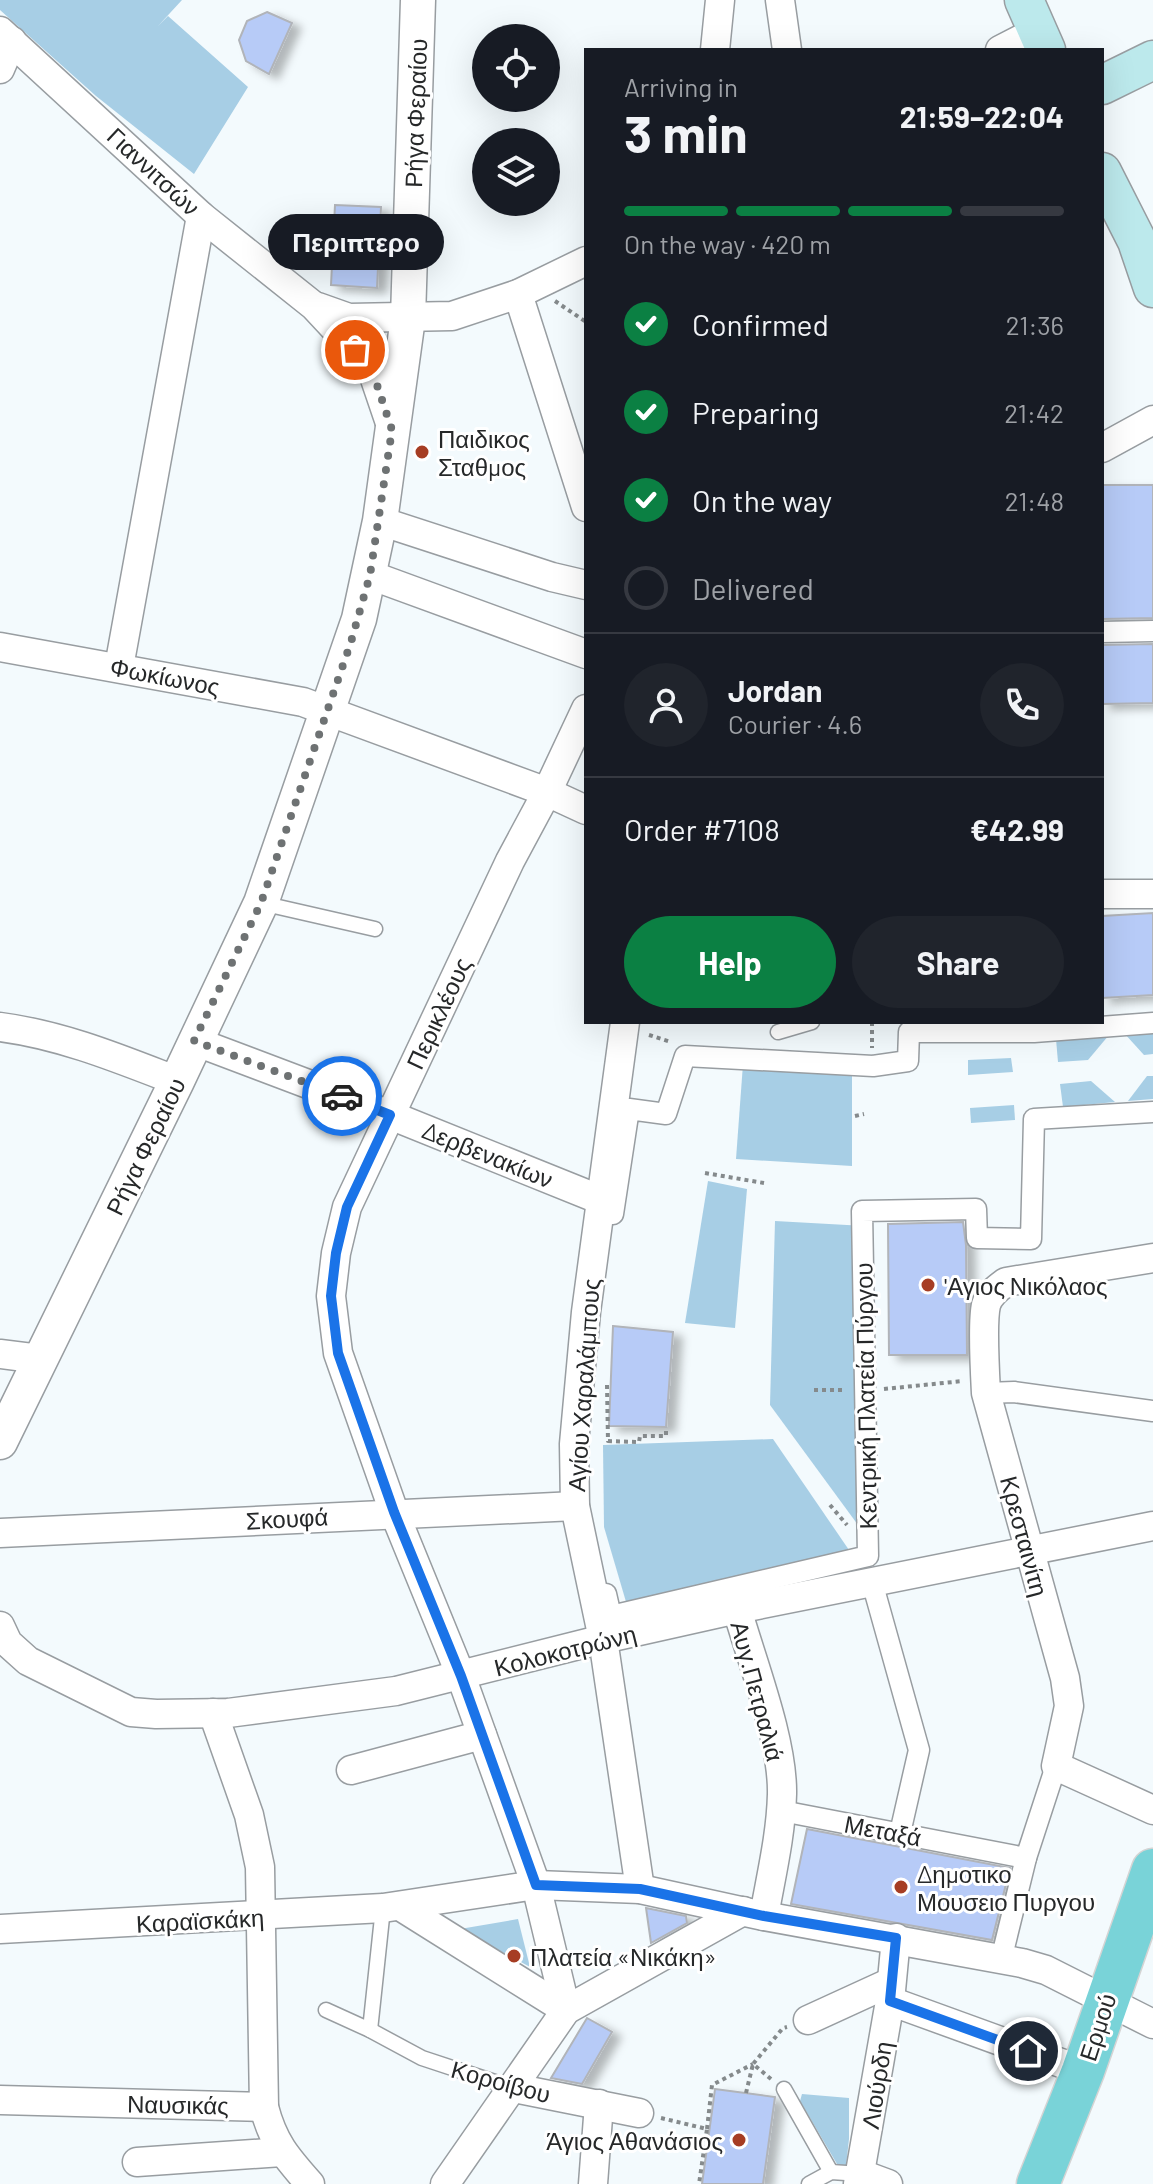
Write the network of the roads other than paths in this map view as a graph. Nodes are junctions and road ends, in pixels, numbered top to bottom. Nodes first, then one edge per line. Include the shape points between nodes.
1 (418, 0) edge
2 (720, 0) edge
3 (780, 0) edge
4 (1035, 27) edge
5 (6, 36) edge
6 (715, 48) edge
7 (787, 48) edge
8 (1003, 48) edge
9 (1153, 60) edge
10 (0, 69) edge
11 (1104, 84) edge
12 (1104, 176) edge
13 (201, 216) junction
14 (584, 262) edge
15 (1153, 288) edge
16 (518, 294) junction
17 (314, 306) junction
18 (408, 318) junction
19 (1153, 420) edge
20 (392, 430) junction
21 (1104, 447) edge
22 (584, 501) edge
23 (380, 521) junction
24 (370, 575) junction
25 (584, 585) edge
26 (1153, 631) edge
27 (1104, 632) edge
28 (0, 647) edge
29 (584, 653) edge
30 (119, 667) junction
31 (328, 711) junction
32 (584, 713) edge
33 (547, 792) junction
34 (584, 809) edge
35 (1104, 894) edge
36 (1153, 894) edge
37 (261, 903) junction
38 (375, 929) dead end
39 (1153, 1023) edge
40 (625, 1024) edge
41 (805, 1024) edge
42 (0, 1027) edge
43 (778, 1032) dead end
44 (194, 1041) junction
45 (177, 1081) junction
46 (1153, 1112) edge
47 (390, 1115) junction
48 (601, 1200) junction
49 (1153, 1258) edge
50 (0, 1354) edge
51 (40, 1359) junction
52 (986, 1386) junction
53 (1153, 1411) edge
54 (0, 1442) edge
55 (575, 1506) junction
56 (394, 1512) junction
57 (1153, 1526) edge
58 (0, 1533) edge
59 (1028, 1549) junction
60 (872, 1582) junction
61 (737, 1609) junction
62 (0, 1626) edge
63 (603, 1639) junction
64 (461, 1676) junction
65 (213, 1713) junction
66 (482, 1735) junction
67 (1056, 1766) junction
68 (351, 1770) dead end
69 (1153, 1810) edge
70 (787, 1812) dead end
71 (900, 1833) junction
72 (1026, 1858) junction
73 (1153, 1870) edge
74 (536, 1885) junction
75 (640, 1889) junction
76 (392, 1907) junction
77 (754, 1914) junction
78 (260, 1917) junction
79 (0, 1929) edge
80 (896, 1938) junction
81 (1002, 1956) dead end
82 (890, 1991) junction
83 (1106, 1999) junction
84 (326, 2010) dead end
85 (566, 2010) junction
86 (796, 2024) road end
87 (1153, 2024) edge
88 (370, 2030) junction
89 (1083, 2071) junction
90 (514, 2088) junction
91 (784, 2089) road end
92 (0, 2100) edge
93 (599, 2104) junction
94 (264, 2107) junction
95 (639, 2113) road end
96 (282, 2152) junction
97 (137, 2162) dead end
98 (831, 2172) junction
99 (860, 2179) edge
100 (310, 2184) edge
101 (445, 2184) edge
102 (593, 2184) edge
103 (809, 2184) edge
104 (888, 2184) edge
105 (1038, 2184) edge

1 - 18 street, Ρήγα Φεραίου
2 - 6 street
3 - 7 street
4 - 8 street
5 - 10 street
5 - 13 street, Γιαννιτσών
9 - 11 main road
12 - 15 main road via 1137,241
13 - 17 street, Γιαννιτσών
13 - 30 street
14 - 16 street, Γιαννιτσών
16 - 18 street, Γιαννιτσών via 452,316
16 - 22 street
17 - 18 street, Γιαννιτσών via 349,318
17 - 20 street, Γιαννιτσών via 374,376
18 - 20 street, Ρήγα Φεραίου
19 - 21 street
20 - 23 street, Ρήγα Φεραίου
23 - 24 street, Ρήγα Φεραίου
23 - 25 street
24 - 29 street
24 - 31 street, Ρήγα Φεραίου
26 - 27 street
28 - 30 street, Φωκίωνος
30 - 31 street, Φωκίωνος
31 - 33 street, Φωκίωνος
31 - 37 street, Ρήγα Φεραίου
32 - 33 street, Περικλέους
33 - 34 street, Φωκίωνος
33 - 47 street, Περικλέους
35 - 36 street
37 - 38 lane
37 - 44 street, Ρήγα Φεραίου
39 - 46 street, Κεντρική Πλατεία Πύργου via 1034,1032 909,1032 908,1061 873,1066 685,1056 666,1114 629,1109 588,1374 587,1509 611,1616 868,1556 862,1211 976,1209 977,1238 1031,1239 1034,1119
40 - 48 street, Αγίου Χαραλάμπους
41 - 43 lane
42 - 45 street via 83,1046
44 - 45 street, Ρήγα Φεραίου
44 - 47 street, Δερβενακίων
45 - 51 street, Ρήγα Φεραίου
47 - 48 street, Δερβενακίων
47 - 56 street, Περικλέους via 347,1207 331,1296 338,1353
48 - 55 street, Αγίου Χαραλάμπους via 577,1412
49 - 52 street, Κρεσταινίτη via 1006,1282 994,1291 986,1304
50 - 51 street
51 - 54 street, Ρήγα Φεραίου
52 - 53 street
52 - 59 street, Κρεσταινίτη
55 - 56 street, Σκουφά
55 - 63 street, Αγίου Χαραλάμπους
56 - 58 street, Σκουφά
56 - 64 street, Περικλέους
57 - 59 street, Κολοκοτρώνη
59 - 60 street, Κολοκοτρώνη
59 - 67 street, Κρεσταινίτη via 1069,1706
60 - 61 street, Κολοκοτρώνη
60 - 71 street via 919,1750
61 - 63 street, Κολοκοτρώνη
61 - 77 street, Αυγ.Πετραλιά via 778,1750 782,1792 777,1843
62 - 65 street, Κολοκοτρώνη via 8,1643 28,1661 131,1712
63 - 64 street, Κολοκοτρώνη
63 - 75 street, Αγίου Χαραλάμπους
64 - 65 street, Κολοκοτρώνη via 366,1696
64 - 66 street, Περικλέους
65 - 78 street via 249,1815 260,1867
66 - 68 street
66 - 74 street, Περικλέους
67 - 69 street
67 - 72 street
70 - 71 street, Μεταξά
71 - 72 street, Μεταξά
72 - 81 street
73 - 83 main road, Ερμού
74 - 75 street, Καραϊσκάκη
74 - 76 street, Καραϊσκάκη
74 - 85 street, Περικλέους
75 - 77 street, Καραϊσκάκη
76 - 78 street, Καραϊσκάκη
76 - 85 street
76 - 88 lane
77 - 80 street, Καραϊσκάκη
77 - 85 street
78 - 79 street, Καραϊσκάκη
78 - 94 street
80 - 82 street, Λιούρδη
80 - 83 street, Καραϊσκάκη via 1046,1970
82 - 86 street
82 - 89 street
82 - 99 street, Λιούρδη
83 - 87 street, Καραϊσκάκη
83 - 89 main road, Ερμού
84 - 88 lane, Κοροίβου
85 - 90 street
88 - 90 lane, Κοροίβου via 422,2058
89 - 105 main road, Ερμού
90 - 93 street, Κοροίβου
90 - 101 street
91 - 98 lane
92 - 94 street, Ναυσικάς
93 - 95 street, Κοροίβου
93 - 102 street
94 - 96 street, Ναυσικάς
96 - 97 street
96 - 100 street, Ναυσικάς
98 - 99 lane
98 - 103 lane
99 - 104 street

